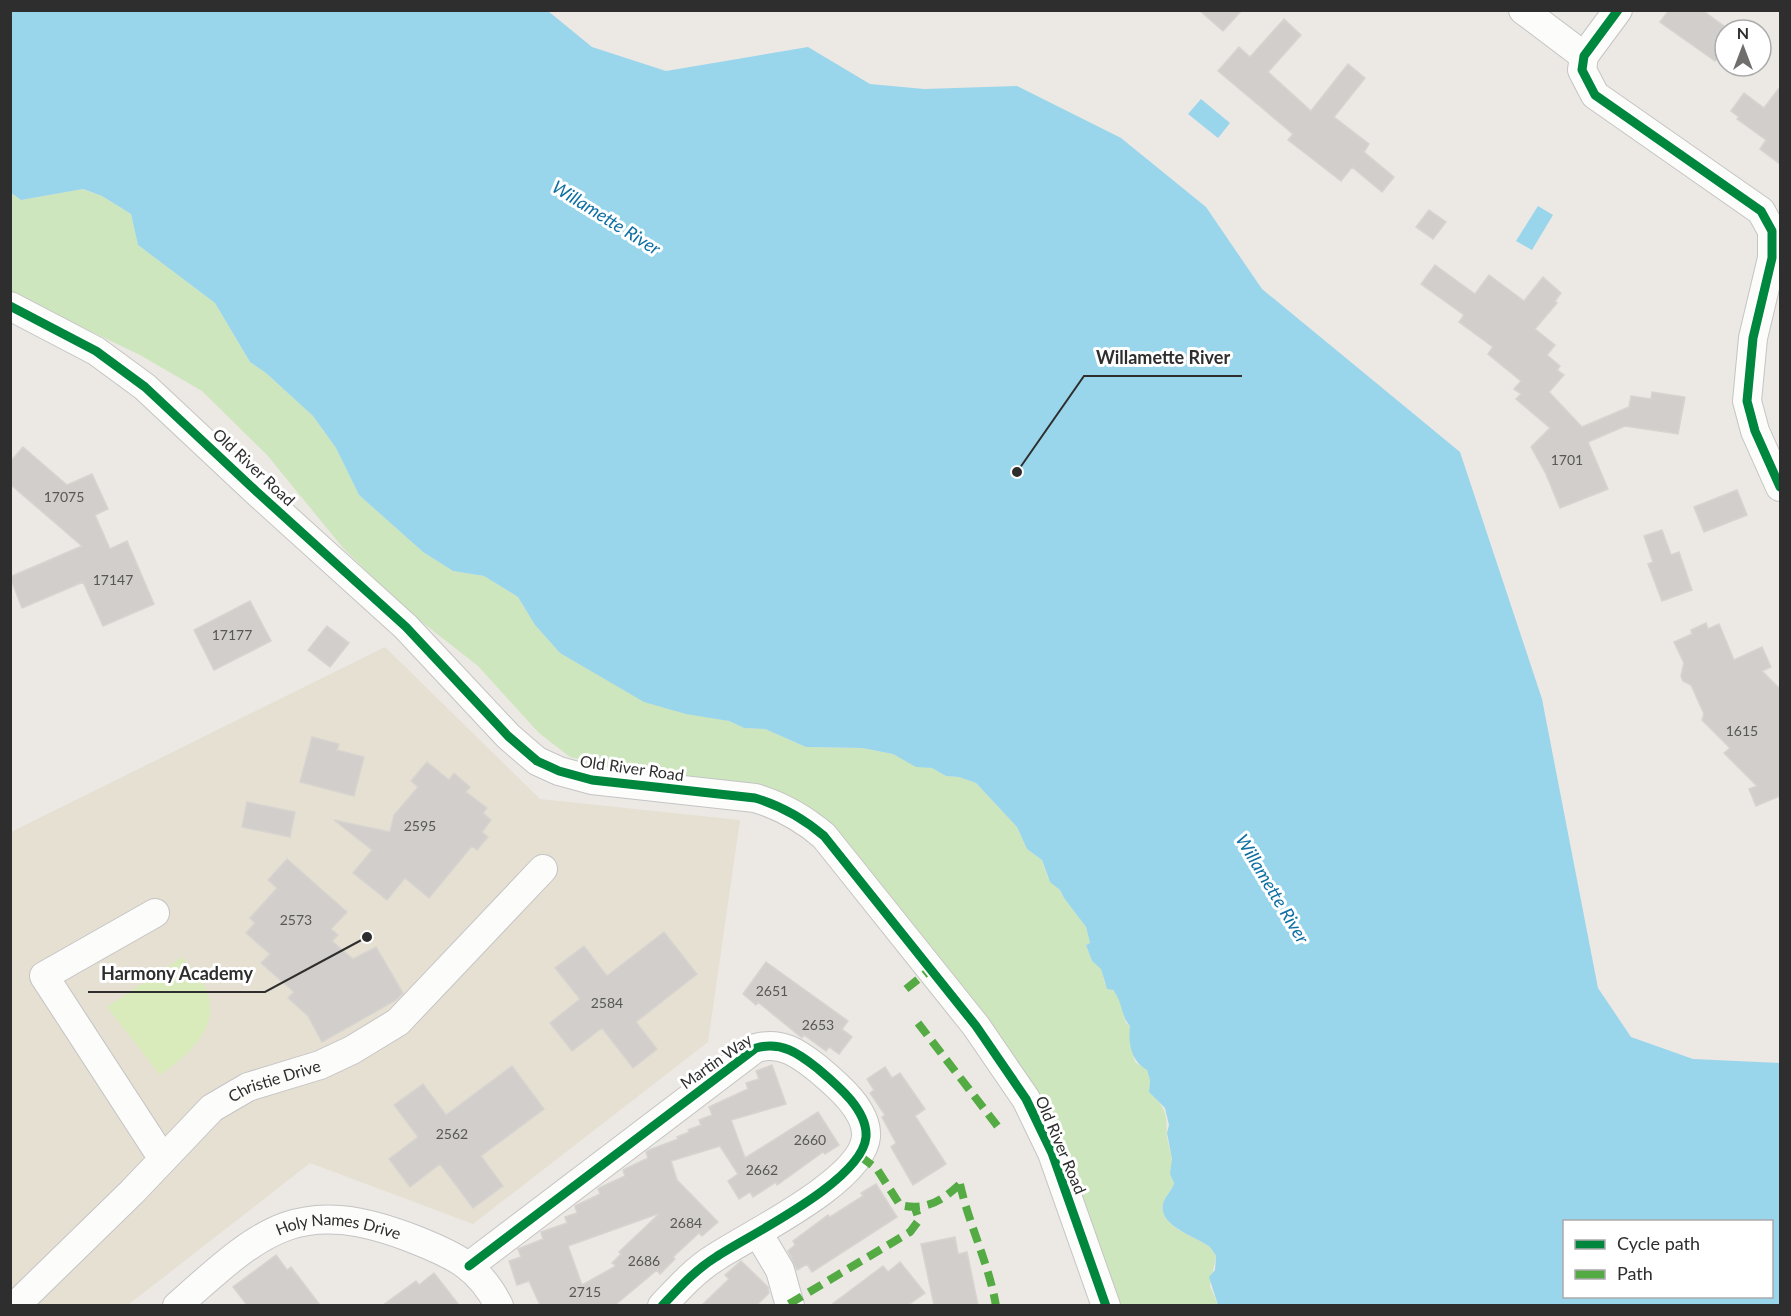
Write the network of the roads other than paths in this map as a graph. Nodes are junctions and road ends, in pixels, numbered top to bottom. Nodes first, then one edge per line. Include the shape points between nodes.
1 (1523, 10) edge
2 (1618, 10) edge
3 (1584, 56) junction
4 (10, 306) edge
5 (1780, 487) edge
6 (543, 869) dead end
7 (155, 913) dead end
8 (164, 1159) junction
9 (758, 1233) junction
10 (469, 1266) junction
11 (15, 1305) edge
12 (177, 1305) edge
13 (500, 1305) edge
14 (662, 1305) edge
15 (790, 1305) edge
16 (1106, 1305) edge

1 - 3 street
2 - 3 street
3 - 5 street via 1582,70 1595,95 1761,211 1772,231 1770,274 1753,338 1748,401 1755,431
4 - 16 street, Old River Road via 96,351 146,387 406,627 508,736 537,760 592,780 774,803 803,818 824,836 976,1026 1026,1099 1052,1153
6 - 8 street, Christie Drive via 398,1022 320,1065 248,1087 212,1108
7 - 8 street via 44,976
8 - 11 street, Christie Drive
9 - 10 street, Martin Way via 846,1174 860,1156 866,1136 860,1112 826,1075 785,1047 769,1044 756,1048
9 - 14 street, Martin Way via 715,1257
9 - 15 street via 780,1270
10 - 12 street, Holy Names Drive via 453,1254 382,1227 350,1220 294,1222 263,1235
10 - 13 street, Holy Names Drive via 482,1277

